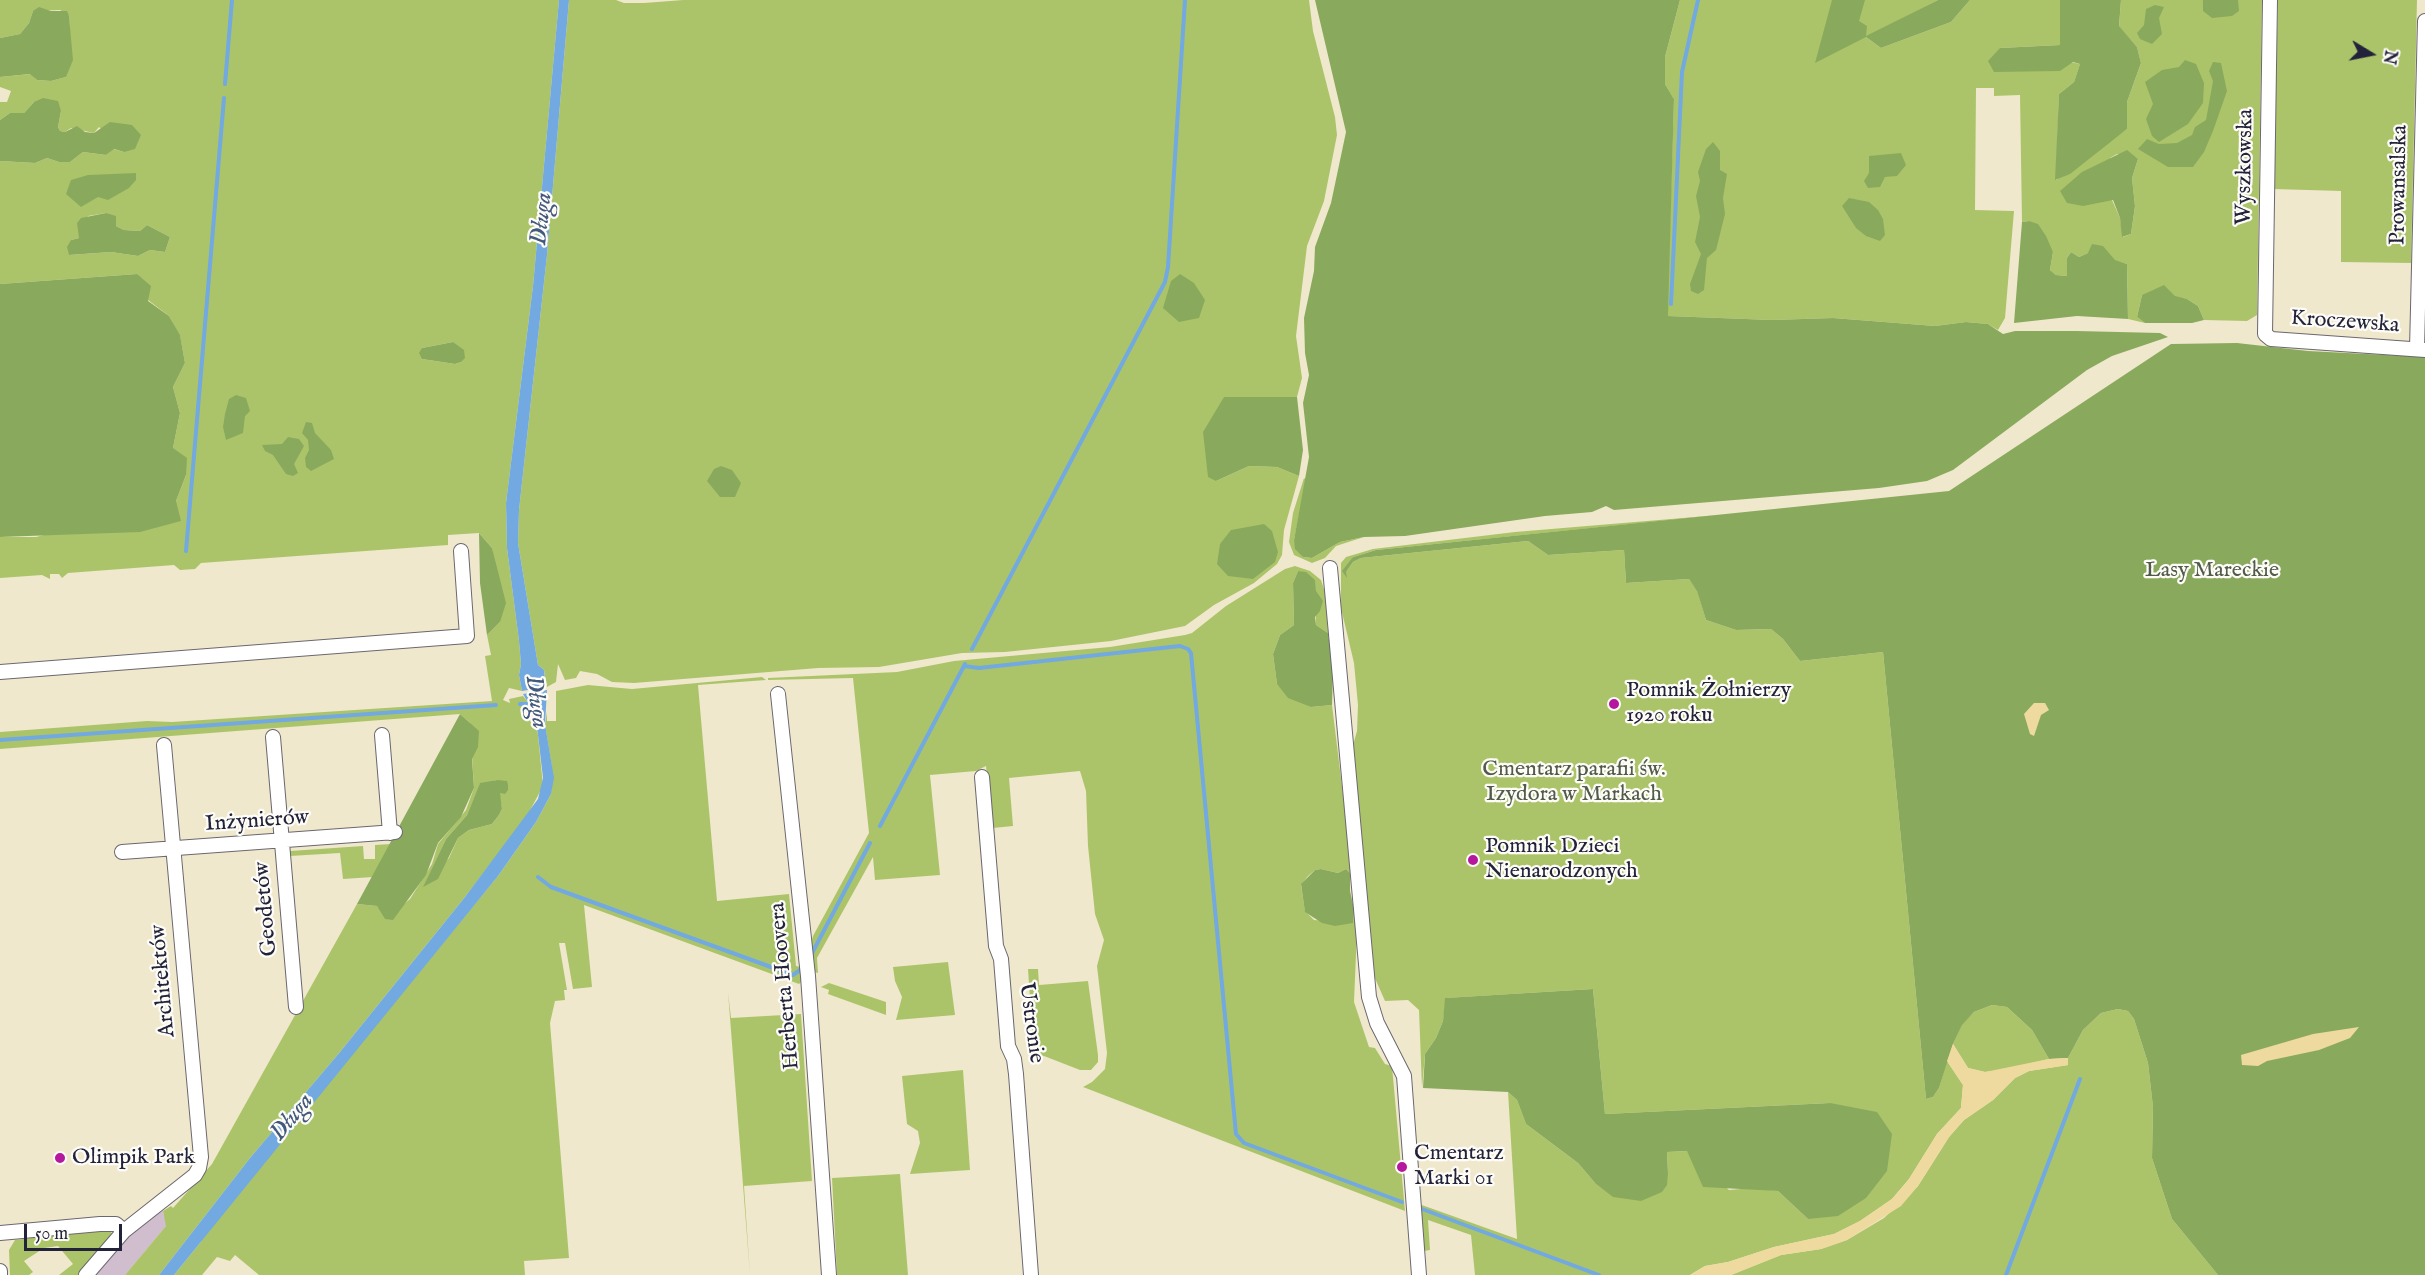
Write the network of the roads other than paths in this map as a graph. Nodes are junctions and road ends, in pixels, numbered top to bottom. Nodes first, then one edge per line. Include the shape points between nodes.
1 (2270, 0) edge
2 (2425, 21) edge
3 (2265, 334) joint
4 (2421, 350) edge
5 (461, 551) dead end
6 (1330, 568) dead end
7 (0, 672) edge
8 (778, 694) dead end
9 (382, 735) dead end
10 (273, 737) dead end
11 (164, 745) dead end
12 (982, 777) dead end
13 (282, 841) junction
14 (174, 849) junction
15 (122, 852) dead end
16 (296, 1007) dead end
17 (124, 1231) junction
18 (0, 1233) edge
19 (86, 1275) edge
20 (829, 1275) edge
21 (1031, 1275) edge
22 (1419, 1275) edge

1 - 3 street, Wyszkowska
2 - 4 street, Prowansalska
3 - 4 street, Kroczewska via 2271,339
5 - 7 street via 466,636
6 - 22 street via 1369,996 1377,1023 1404,1076
8 - 20 street, Herberta Hoovera via 808,976
9 - 13 street, Inżynierów via 393,832
10 - 13 street, Geodetów
11 - 14 street, Architektów
12 - 21 street, Ustronie via 996,946 1001,959 1008,1046 1016,1074
13 - 14 street, Inżynierów
13 - 16 street, Geodetów
14 - 15 street, Inżynierów
14 - 17 street, Architektów via 201,1156 195,1175
17 - 18 street via 116,1224 100,1224
17 - 19 street, Architektów

